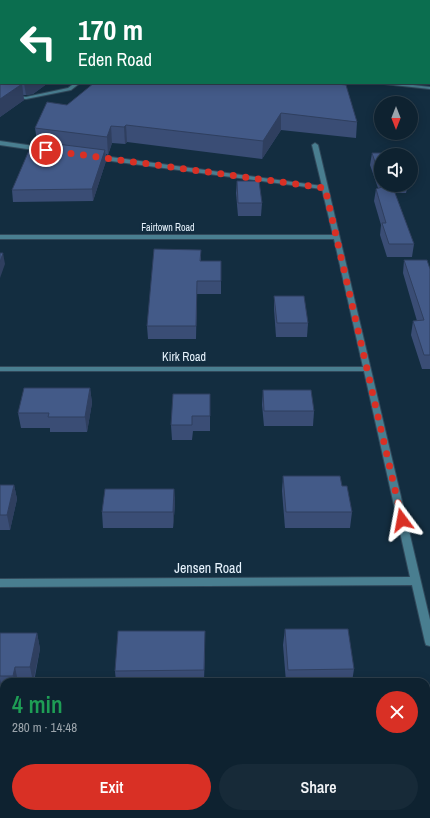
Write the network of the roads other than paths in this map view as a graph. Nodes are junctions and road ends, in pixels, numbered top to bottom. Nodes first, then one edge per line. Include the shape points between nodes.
1 (76, 84) edge
2 (397, 84) edge
3 (430, 88) edge
4 (0, 95) edge
5 (0, 143) edge
6 (315, 145) dead end
7 (46, 150) edge
8 (93, 156) edge
9 (325, 188) junction
10 (0, 237) edge
11 (336, 237) junction
12 (0, 369) edge
13 (367, 369) junction
14 (415, 580) junction
15 (0, 584) edge
16 (430, 642) edge

1 - 4 street via 69,89 26,98
2 - 3 street
5 - 7 street
6 - 9 street
8 - 9 street
9 - 11 street
10 - 11 street, Fairtown Road
11 - 13 street
12 - 13 street, Kirk Road
13 - 14 street
14 - 15 street, Jensen Road
14 - 16 street

